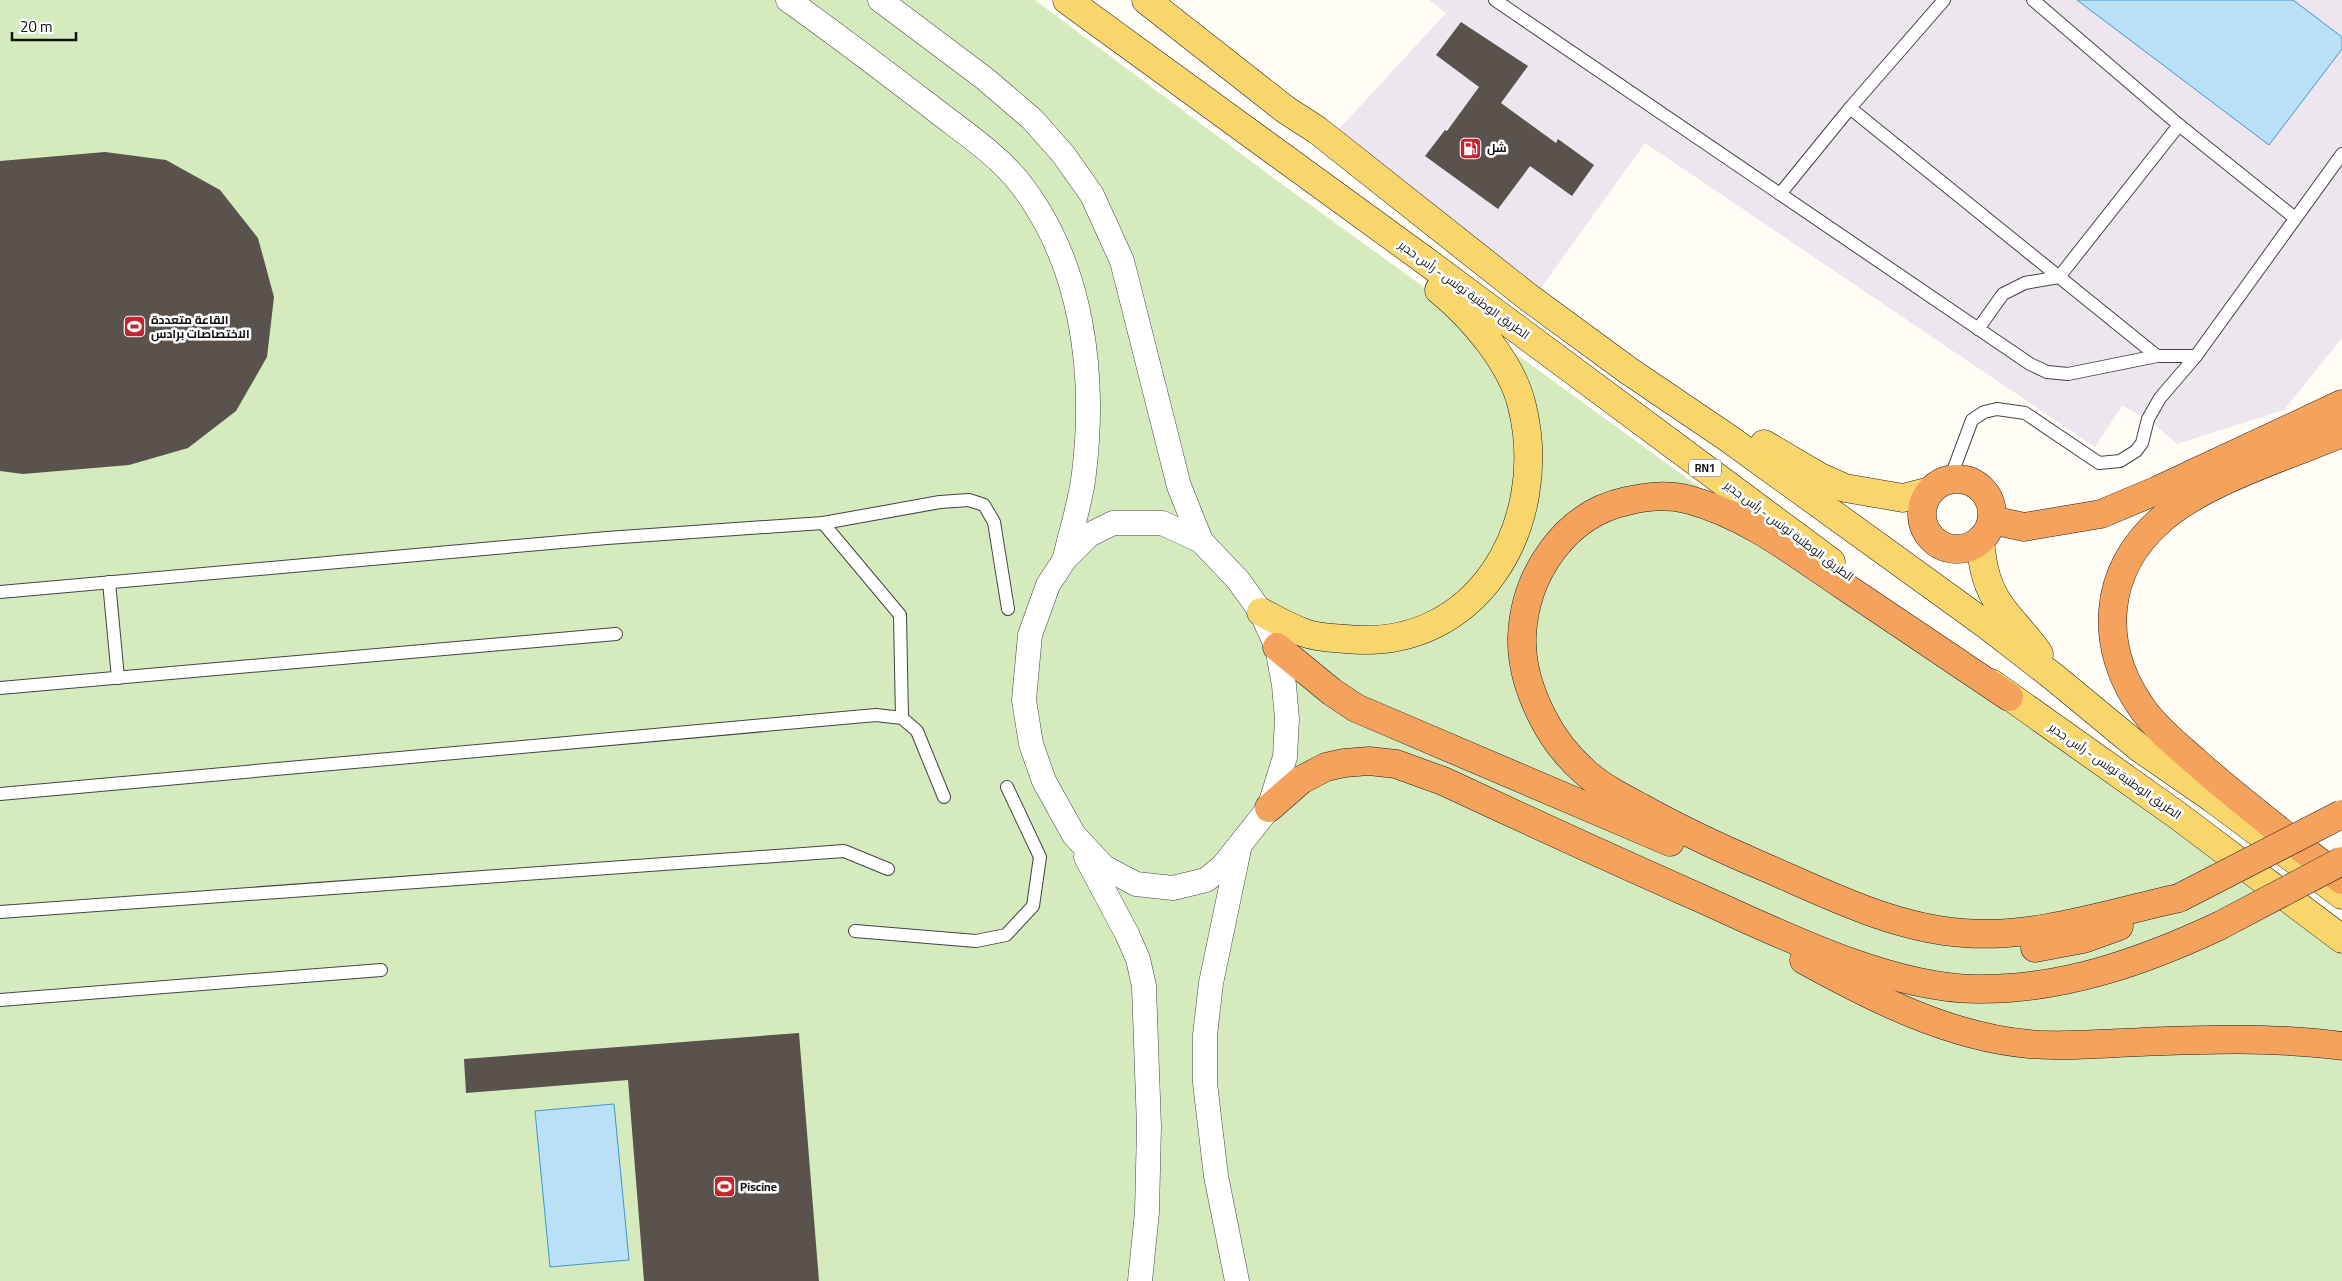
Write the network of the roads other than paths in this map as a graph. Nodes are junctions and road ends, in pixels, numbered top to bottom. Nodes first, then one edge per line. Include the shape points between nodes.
1 (788, 0) edge
2 (880, 0) edge
3 (1067, 0) edge
4 (1146, 0) edge
5 (1495, 0) edge
6 (1944, 0) edge
7 (2033, 0) edge
8 (1850, 108) junction
9 (2179, 125) junction
10 (2342, 154) edge
11 (1320, 185) junction
12 (1780, 194) junction
13 (2295, 218) junction
14 (2059, 277) junction
15 (1978, 328) junction
16 (2156, 356) junction
17 (2196, 356) junction
18 (1629, 371) junction
19 (2342, 404) edge
20 (2342, 434) edge
21 (1940, 485) junction
22 (823, 523) junction
23 (1986, 530) junction
24 (1201, 541) junction
25 (1065, 559) junction
26 (109, 582) junction
27 (0, 592) edge
28 (1008, 608) dead end
29 (1260, 612) junction
30 (616, 634) dead end
31 (1277, 647) junction
32 (118, 678) junction
33 (2055, 678) junction
34 (0, 688) edge
35 (2010, 696) junction
36 (902, 718) junction
37 (1007, 787) dead end
38 (0, 794) edge
39 (944, 797) dead end
40 (1269, 808) junction
41 (2342, 814) edge
42 (1074, 835) junction
43 (1239, 848) junction
44 (2342, 862) edge
45 (888, 869) dead end
46 (2342, 880) edge
47 (1663, 882) junction
48 (2342, 895) edge
49 (2179, 898) junction
50 (0, 912) edge
51 (855, 932) dead end
52 (2342, 938) edge
53 (381, 970) dead end
54 (0, 1000) edge
55 (2342, 1046) edge
56 (1140, 1281) edge
57 (1237, 1281) edge

1 - 25 street via 983,147 1018,182 1042,217 1080,311 1090,401 1084,475
2 - 24 street via 984,78 1032,119 1063,154 1092,195 1122,261 1179,486
3 - 11 main road, الطريق الوطنية تونس - رأس جدير / RN1
4 - 18 main road via 1528,297
5 - 12 lane
6 - 8 lane
7 - 9 lane
8 - 12 lane
8 - 14 lane
9 - 13 lane
9 - 14 lane
10 - 13 lane
11 - 29 main road via 1454,303 1472,321 1499,359 1522,404 1528,435 1527,489 1521,517 1496,571 1455,613 1432,626 1385,641 1366,642 1306,634
11 - 35 main road, الطريق الوطنية تونس - رأس جدير / RN1
12 - 15 lane
13 - 17 lane
14 - 15 lane via 2025,283 2003,294
14 - 16 lane
15 - 16 lane via 2047,372 2068,374
16 - 17 lane
17 - 21 lane via 2160,398 2148,419 2142,443 2120,461 2099,463 2025,413 1997,409 1972,420
18 - 21 main road via 1682,391 1778,453 1845,488 1903,498
18 - 33 main road via 1830,511
19 - 23 highway via 2101,514
20 - 46 highway via 2228,480 2162,518 2141,540 2125,564 2113,603 2112,625 2119,667 2144,712 2166,736 2234,795
21 - 23 highway via 1967,480 1981,489 1990,503
21 - 23 highway via 1924,502 1922,515 1932,539 1956,549 1969,547
22 - 26 lane via 606,538
22 - 28 lane via 940,502 969,500 984,505 994,522
22 - 36 lane via 900,616
23 - 33 main road via 1985,573 1996,599 2027,635
24 - 25 street via 1162,523 1113,523 1089,534
24 - 29 street via 1238,580
25 - 42 street via 1048,585 1030,635 1024,700 1031,744 1044,781
26 - 27 lane
26 - 32 lane
29 - 31 street
30 - 32 lane
31 - 40 street via 1287,719 1286,757
31 - 49 highway via 1356,708 1840,918 1902,939 1961,951 2024,950 2107,932
32 - 34 lane
33 - 48 main road via 2141,749
35 - 49 highway via 1754,525 1689,500 1663,495 1614,503 1570,528 1542,565 1524,614 1524,669 1543,717 1568,755 1610,791 1733,853 1884,916 1926,928 1960,933 2030,931
35 - 52 main road, الطريق الوطنية تونس - رأس جدير / RN1
36 - 38 lane via 876,715
36 - 39 lane via 917,732
37 - 51 lane via 1040,857 1033,906 1006,935 976,941
40 - 43 street
40 - 47 highway via 1301,780 1326,767 1369,761 1396,764 1443,781
41 - 49 highway, bridge
42 - 43 street via 1104,867 1136,884 1173,888 1206,880
42 - 56 street via 1127,934 1138,959 1144,986 1148,1146 1147,1212
43 - 57 street via 1211,983 1205,1034 1205,1083 1215,1166
44 - 47 highway, bridge via 2174,947 2102,972 2009,988 1941,986 1911,980 1838,957 1769,930
45 - 50 lane via 844,851
47 - 55 highway via 1862,990 1932,1022 1992,1039 2063,1045 2263,1038
53 - 54 lane

